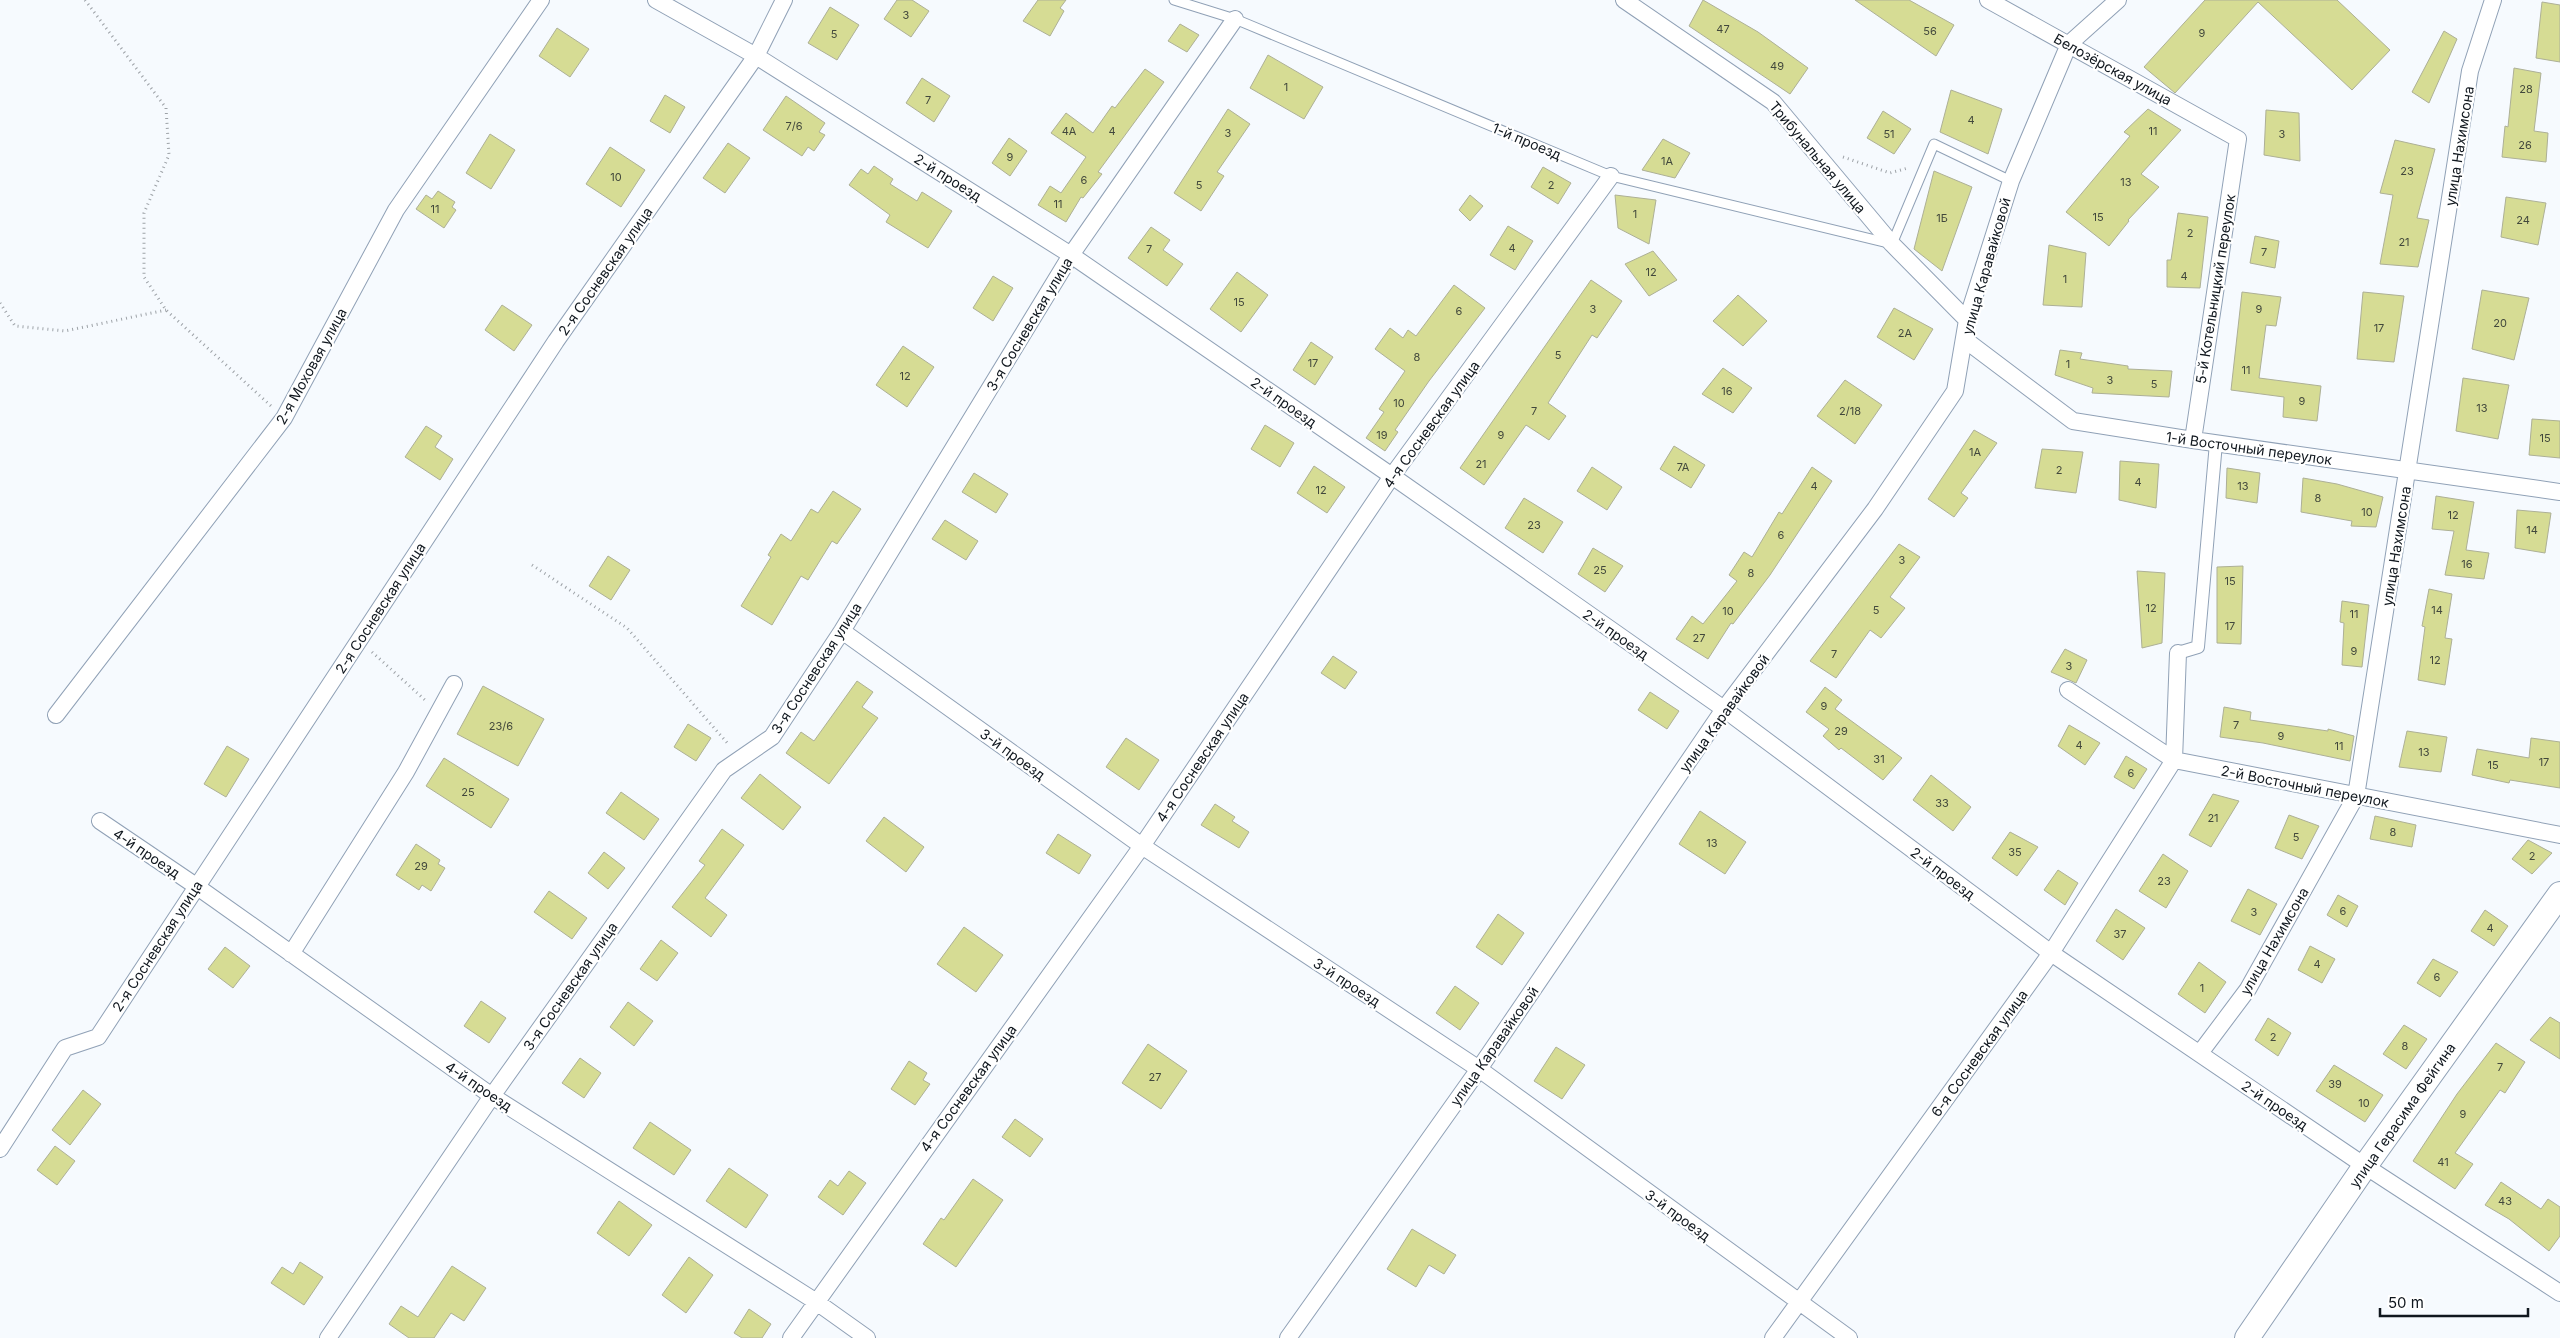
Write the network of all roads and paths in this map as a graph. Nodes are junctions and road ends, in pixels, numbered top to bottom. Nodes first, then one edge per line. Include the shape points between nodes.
1 (86, 0) edge
2 (541, 0) edge
3 (656, 0) edge
4 (784, 0) edge
5 (1174, 0) edge
6 (1624, 0) edge
7 (1988, 0) edge
8 (2118, 0) edge
9 (2493, 0) edge
10 (1235, 20) junction
11 (2069, 44) junction
12 (756, 56) junction
13 (2238, 139) joint
14 (1810, 145) junction
15 (1926, 163) junction
16 (1611, 176) junction
17 (2011, 181) junction
18 (1892, 244) junction
19 (1071, 255) junction
20 (0, 303) edge
21 (166, 310) junction
22 (1967, 320) junction
23 (1964, 339) junction
24 (284, 418) junction
25 (2193, 440) junction
26 (2216, 443) junction
27 (2408, 470) junction
28 (1392, 476) junction
29 (2560, 492) edge
30 (532, 565) dead end
31 (842, 632) junction
32 (359, 640) junction
33 (2178, 653) joint
34 (454, 684) dead end
35 (2068, 690) dead end
36 (1724, 710) junction
37 (439, 712) junction
38 (56, 715) dead end
39 (740, 759) junction
40 (2174, 760) junction
41 (2356, 796) junction
42 (100, 821) dead end
43 (2560, 836) edge
44 (1142, 846) junction
45 (196, 886) junction
46 (2560, 894) edge
47 (2051, 953) junction
48 (291, 954) junction
49 (2200, 1053) junction
50 (1479, 1069) junction
51 (492, 1096) junction
52 (0, 1149) edge
53 (2366, 1166) junction
54 (2560, 1293) edge
55 (815, 1301) junction
56 (1798, 1303) junction
57 (328, 1338) edge
58 (791, 1338) edge
59 (867, 1338) edge
60 (1288, 1338) edge
61 (1773, 1338) edge
62 (1849, 1338) edge
63 (2247, 1338) edge

1 - 21 path via 166,108 169,155 144,213 144,277
2 - 24 street, 2-я Моховая улица via 396,210
3 - 12 street, 2-й проезд
4 - 12 street, 2-я Сосневская улица
5 - 10 lane, 1-й проезд
6 - 14 street, Трибунальная улица via 1774,102
7 - 11 street, Белозёрская улица
8 - 11 street
9 - 27 street, улица Нахимсона via 2470,71
10 - 16 lane, 1-й проезд
10 - 19 street, 3-я Сосневская улица
11 - 13 street, Белозёрская улица
11 - 17 street, улица Каравайковой
12 - 19 street, 2-й проезд
12 - 32 street, 2-я Сосневская улица via 556,340
13 - 25 street, 5-й Котельницкий переулок
14 - 15 path via 1890,173
14 - 18 street, Трибунальная улица
15 - 17 lane via 1934,144
15 - 18 lane
16 - 18 lane, 1-й проезд
16 - 28 street, 4-я Сосневская улица
17 - 22 street, улица Каравайковой
18 - 22 street, Трибунальная улица
19 - 28 street, 2-й проезд
19 - 31 street, 3-я Сосневская улица
20 - 21 path via 15,326 65,331
21 - 24 path
22 - 23 street, улица Каравайковой
23 - 25 street, 1-й Восточный переулок via 2073,421
23 - 36 street, улица Каравайковой via 1955,390 1875,509
24 - 38 street, 2-я Моховая улица
25 - 26 street, 1-й Восточный переулок
26 - 27 street, 1-й Восточный переулок
26 - 33 street via 2198,647
27 - 29 street, 1-й Восточный переулок
27 - 41 street, улица Нахимсона
28 - 36 street, 2-й проезд
28 - 44 street, 4-я Сосневская улица
30 - 39 path via 627,628
31 - 39 street, 3-я Сосневская улица via 772,737
31 - 44 street, 3-й проезд
32 - 37 path
32 - 45 street, 2-я Сосневская улица
33 - 40 street
34 - 37 street
35 - 40 street, 2-й Восточный переулок
36 - 47 street, 2-й проезд
36 - 50 street, улица Каравайковой
37 - 48 street via 406,772
39 - 51 street, 3-я Сосневская улица via 724,770
40 - 41 street, 2-й Восточный переулок
40 - 47 street, 6-я Сосневская улица
41 - 43 street, 2-й Восточный переулок
41 - 49 street, улица Нахимсона via 2248,989
42 - 45 street, 4-й проезд
44 - 50 street, 3-й проезд
44 - 55 street, 4-я Сосневская улица
45 - 48 street, 4-й проезд
45 - 52 street, 2-я Сосневская улица via 98,1037 65,1048
46 - 53 main road, улица Герасима Фейгина
47 - 49 street, 2-й проезд
47 - 56 street, 6-я Сосневская улица
48 - 51 street, 4-й проезд
49 - 53 street, 2-й проезд
50 - 56 street, 3-й проезд
50 - 60 street, улица Каравайковой
51 - 55 street, 4-й проезд
51 - 57 street, 3-я Сосневская улица
53 - 54 street, 2-й проезд
53 - 63 main road, улица Герасима Фейгина
55 - 58 street, 4-я Сосневская улица
55 - 59 street, 4-й проезд
56 - 61 street, 6-я Сосневская улица
56 - 62 street, 3-й проезд

